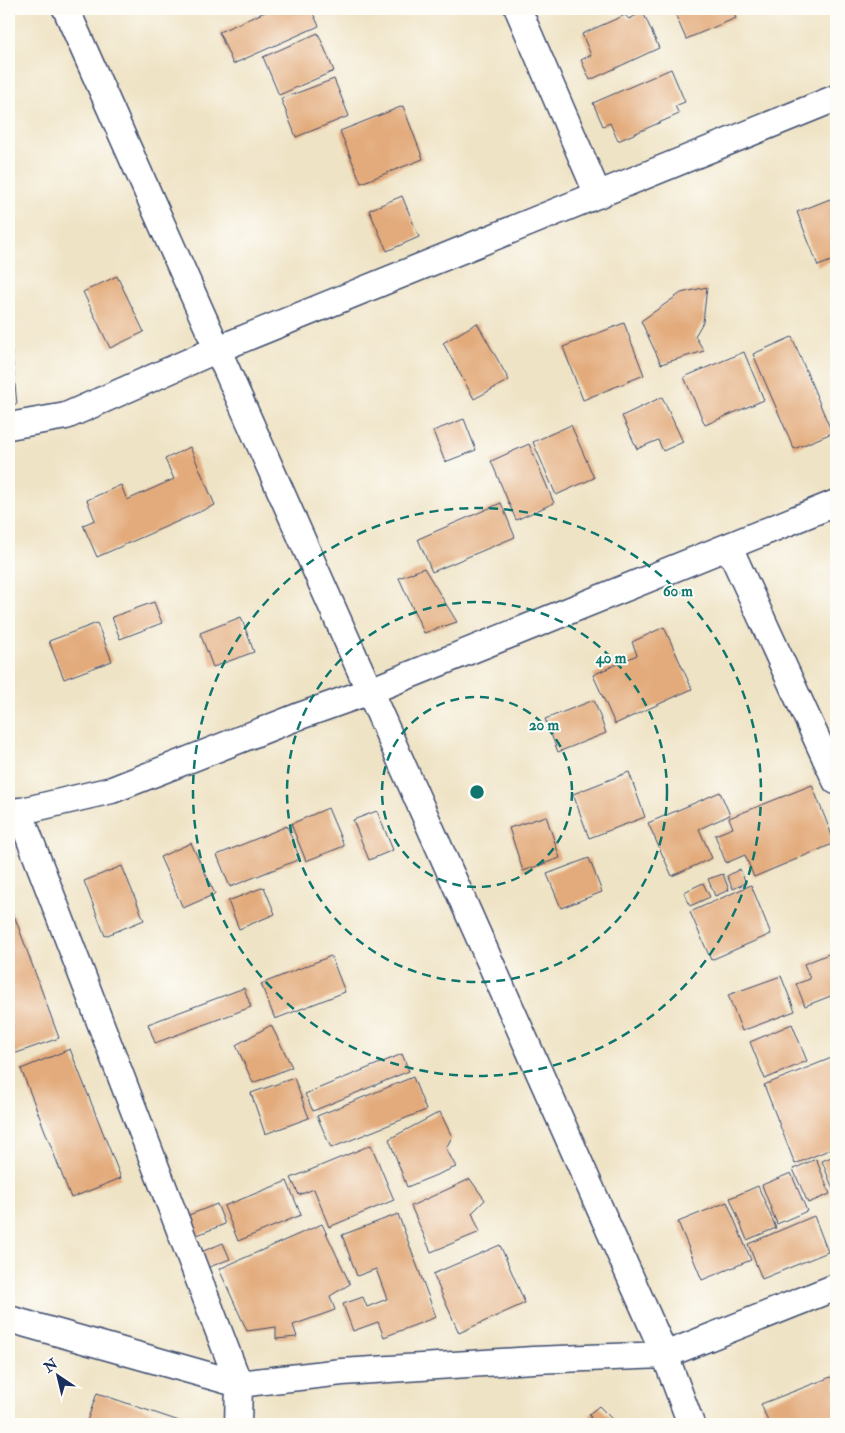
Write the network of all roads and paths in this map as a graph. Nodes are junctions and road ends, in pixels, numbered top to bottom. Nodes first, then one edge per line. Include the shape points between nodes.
1 (66, 9) edge
2 (518, 9) edge
3 (836, 98) edge
4 (598, 195) junction
5 (218, 349) junction
6 (9, 426) edge
7 (836, 503) edge
8 (729, 547) junction
9 (370, 691) junction
10 (836, 781) edge
11 (14, 812) edge
12 (836, 1287) edge
13 (9, 1319) edge
14 (665, 1355) junction
15 (239, 1384) junction
16 (238, 1424) edge
17 (691, 1424) edge

1 - 5 street
2 - 4 street
3 - 4 street
4 - 5 street
5 - 6 street via 66,416
5 - 9 street
7 - 8 street
8 - 9 street
8 - 10 street
9 - 11 street via 112,790
9 - 14 street
11 - 15 street
12 - 14 street
13 - 15 street
14 - 15 street via 342,1372
14 - 17 street
15 - 16 street

